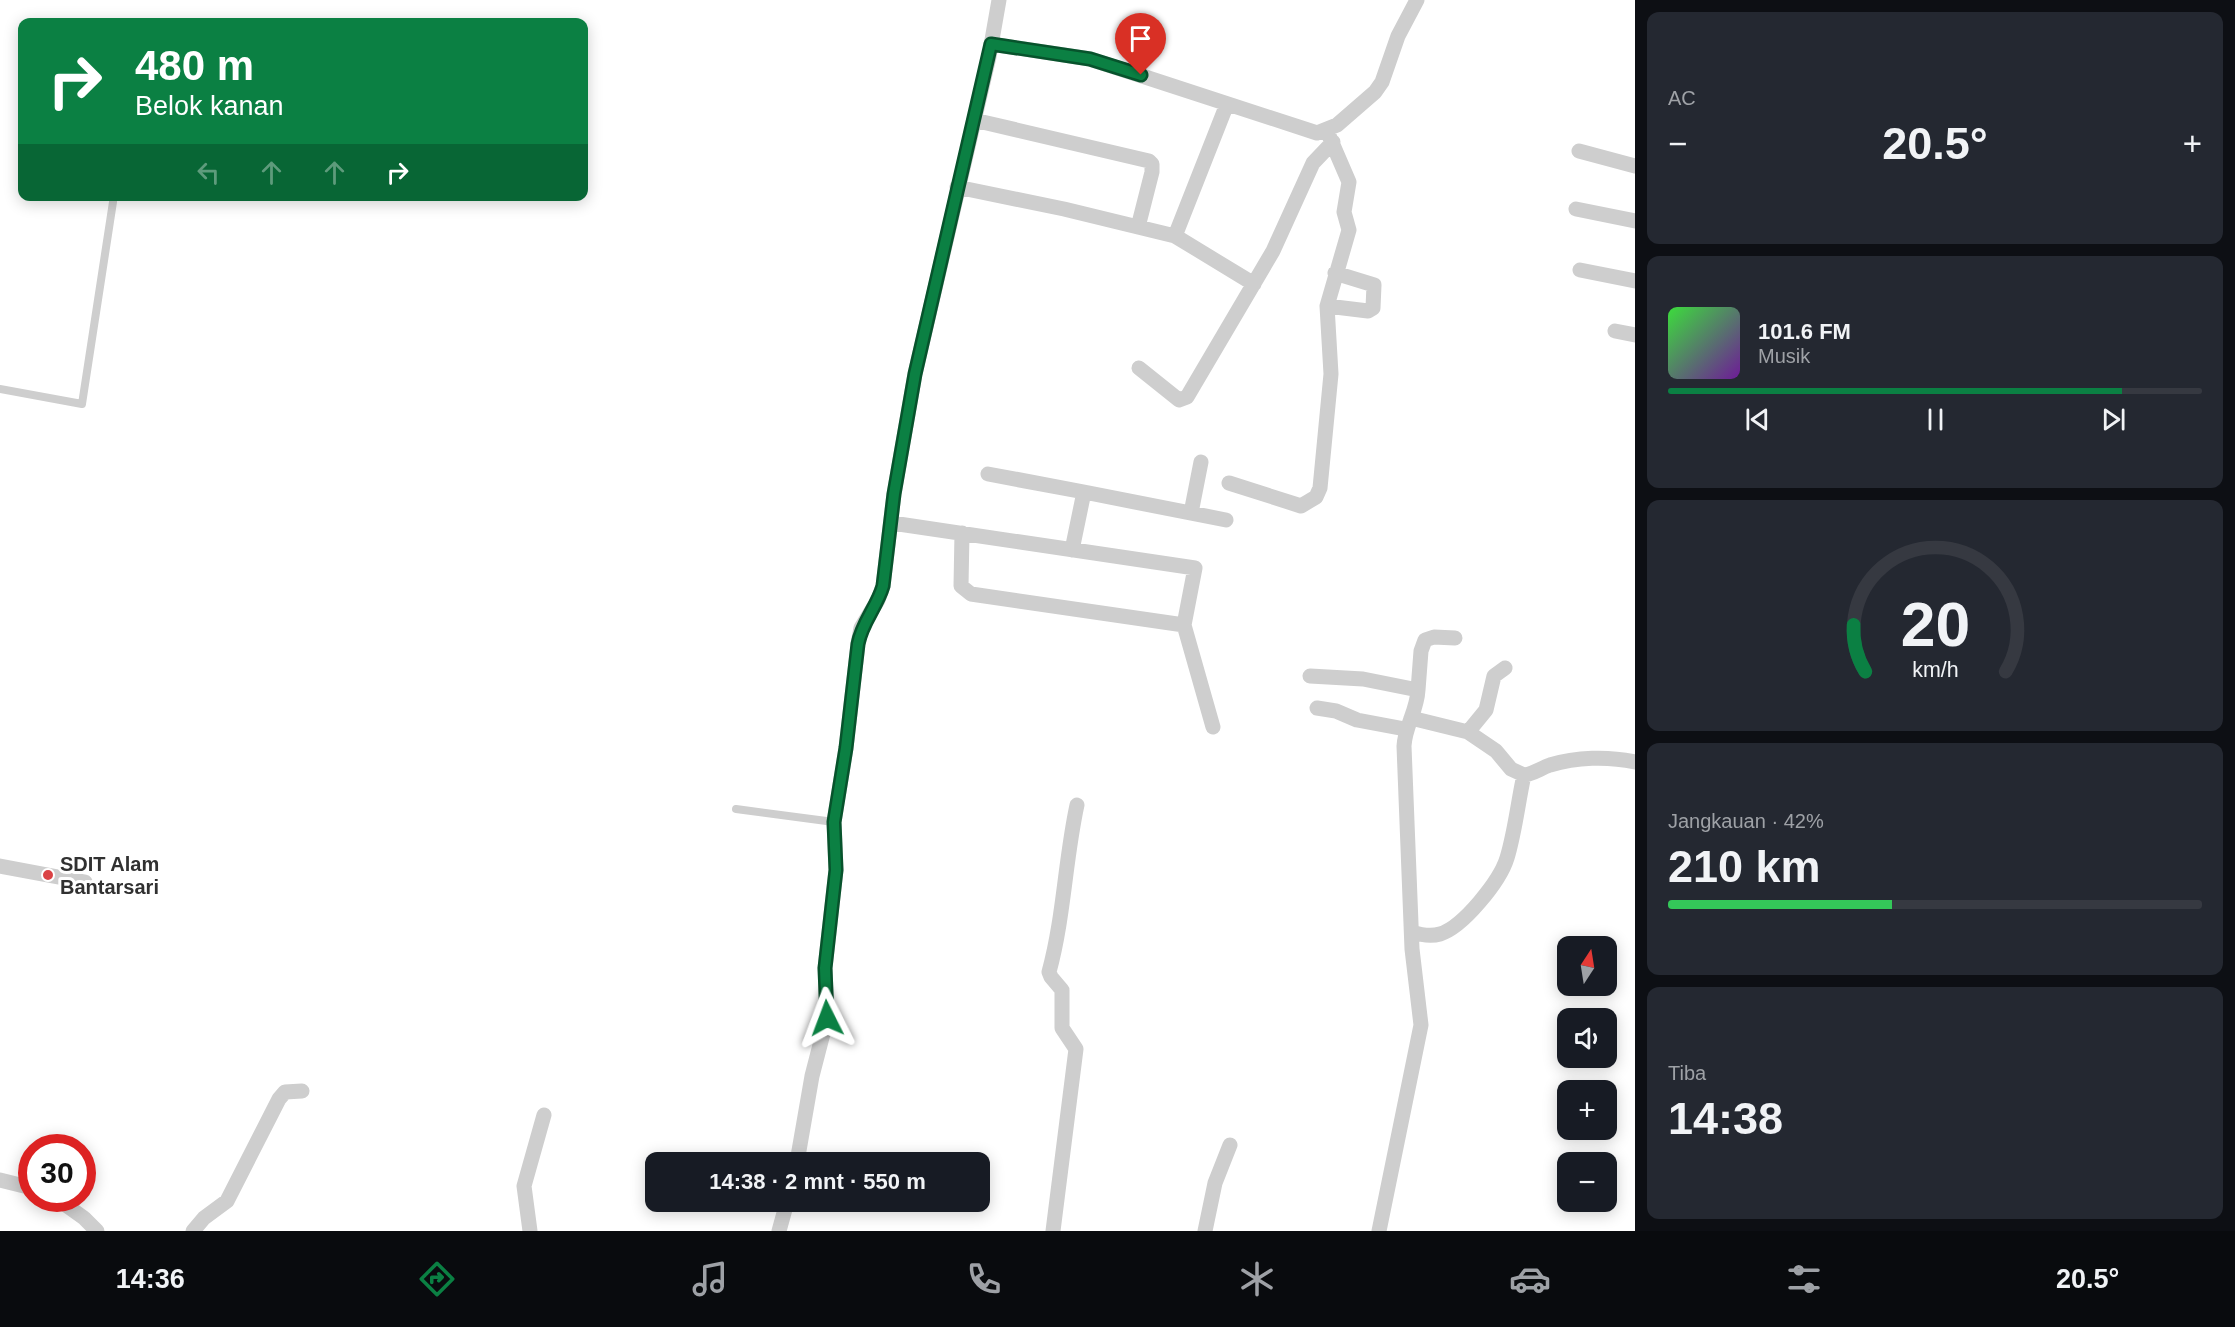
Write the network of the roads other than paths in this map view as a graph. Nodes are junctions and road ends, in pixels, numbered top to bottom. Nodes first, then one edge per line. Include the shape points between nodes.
1 (999, 0) edge
2 (1417, 0) edge
3 (991, 44) junction
4 (1227, 104) junction
5 (974, 120) junction
6 (1330, 136) junction
7 (1579, 151) dead end
8 (1635, 166) edge
9 (957, 187) junction
10 (113, 202) dead end
11 (1576, 209) dead end
12 (1635, 221) edge
13 (1138, 227) junction
14 (1175, 236) junction
15 (1580, 270) dead end
16 (1335, 273) junction
17 (1635, 281) edge
18 (1254, 284) junction
19 (1328, 306) junction
20 (1616, 331) dead end
21 (1635, 335) edge
22 (1139, 368) dead end
23 (0, 389) edge
24 (1201, 462) dead end
25 (988, 474) dead end
26 (1229, 483) dead end
27 (1084, 492) junction
28 (1191, 513) junction
29 (1226, 520) dead end
30 (892, 523) junction
31 (962, 533) junction
32 (1072, 549) junction
33 (1184, 625) junction
34 (1455, 638) dead end
35 (1505, 668) dead end
36 (1310, 676) dead end
37 (1418, 690) junction
38 (1317, 708) dead end
39 (1408, 724) junction
40 (1214, 727) dead end
41 (1468, 732) junction
42 (1635, 762) edge
43 (1524, 775) junction
44 (1077, 804) dead end
45 (736, 809) dead end
46 (834, 822) junction
47 (0, 866) edge
48 (85, 882) dead end
49 (1412, 933) junction
50 (302, 1091) dead end
51 (544, 1115) dead end
52 (1230, 1145) dead end
53 (799, 1152) edge
54 (0, 1180) edge
55 (18, 1184) edge
56 (76, 1212) edge
57 (784, 1212) edge
58 (97, 1231) edge
59 (193, 1231) edge
60 (530, 1231) edge
61 (779, 1231) edge
62 (1053, 1231) edge
63 (1205, 1231) edge
64 (1379, 1231) edge

1 - 3 street
2 - 6 street via 1398,36 1382,82
3 - 4 street via 1090,59
3 - 5 street
4 - 6 street
4 - 14 street
5 - 9 street
5 - 13 street via 1149,161 1152,172
6 - 16 street via 1349,182 1344,212 1348,235
6 - 18 street
7 - 8 street
9 - 13 street
9 - 30 street via 915,374
10 - 23 lane via 82,404
11 - 12 street
13 - 14 street
14 - 18 street
15 - 17 street
16 - 19 street
16 - 19 street via 1374,285 1373,308 1368,311
18 - 22 street via 1187,397 1179,400
19 - 26 street via 1331,374 1323,467 1316,497 1301,506
20 - 21 street
24 - 28 street
25 - 27 street
27 - 28 street
27 - 32 street
28 - 29 street
30 - 31 street
30 - 46 street via 881,593 860,634
31 - 32 street
31 - 33 street via 961,586 971,594
32 - 33 street via 1195,568
33 - 40 street
34 - 37 street via 1425,640
35 - 41 street via 1494,676 1486,710
36 - 37 street via 1363,679
37 - 39 street via 1416,710
38 - 39 street via 1357,720
39 - 41 street
39 - 49 street via 1406,815
41 - 43 street via 1496,751 1510,769
42 - 43 street via 1602,758 1571,761
43 - 49 street via 1501,872 1471,909 1441,934
44 - 62 street via 1049,972 1062,990 1062,1028 1076,1049
45 - 46 lane
46 - 53 street via 836,870 825,968 827,1018
47 - 48 street
49 - 64 street via 1421,1025
50 - 59 street via 285,1092 279,1099 227,1201
51 - 60 street via 524,1186
52 - 63 street via 1215,1183
54 - 55 street
56 - 58 street
57 - 61 street

